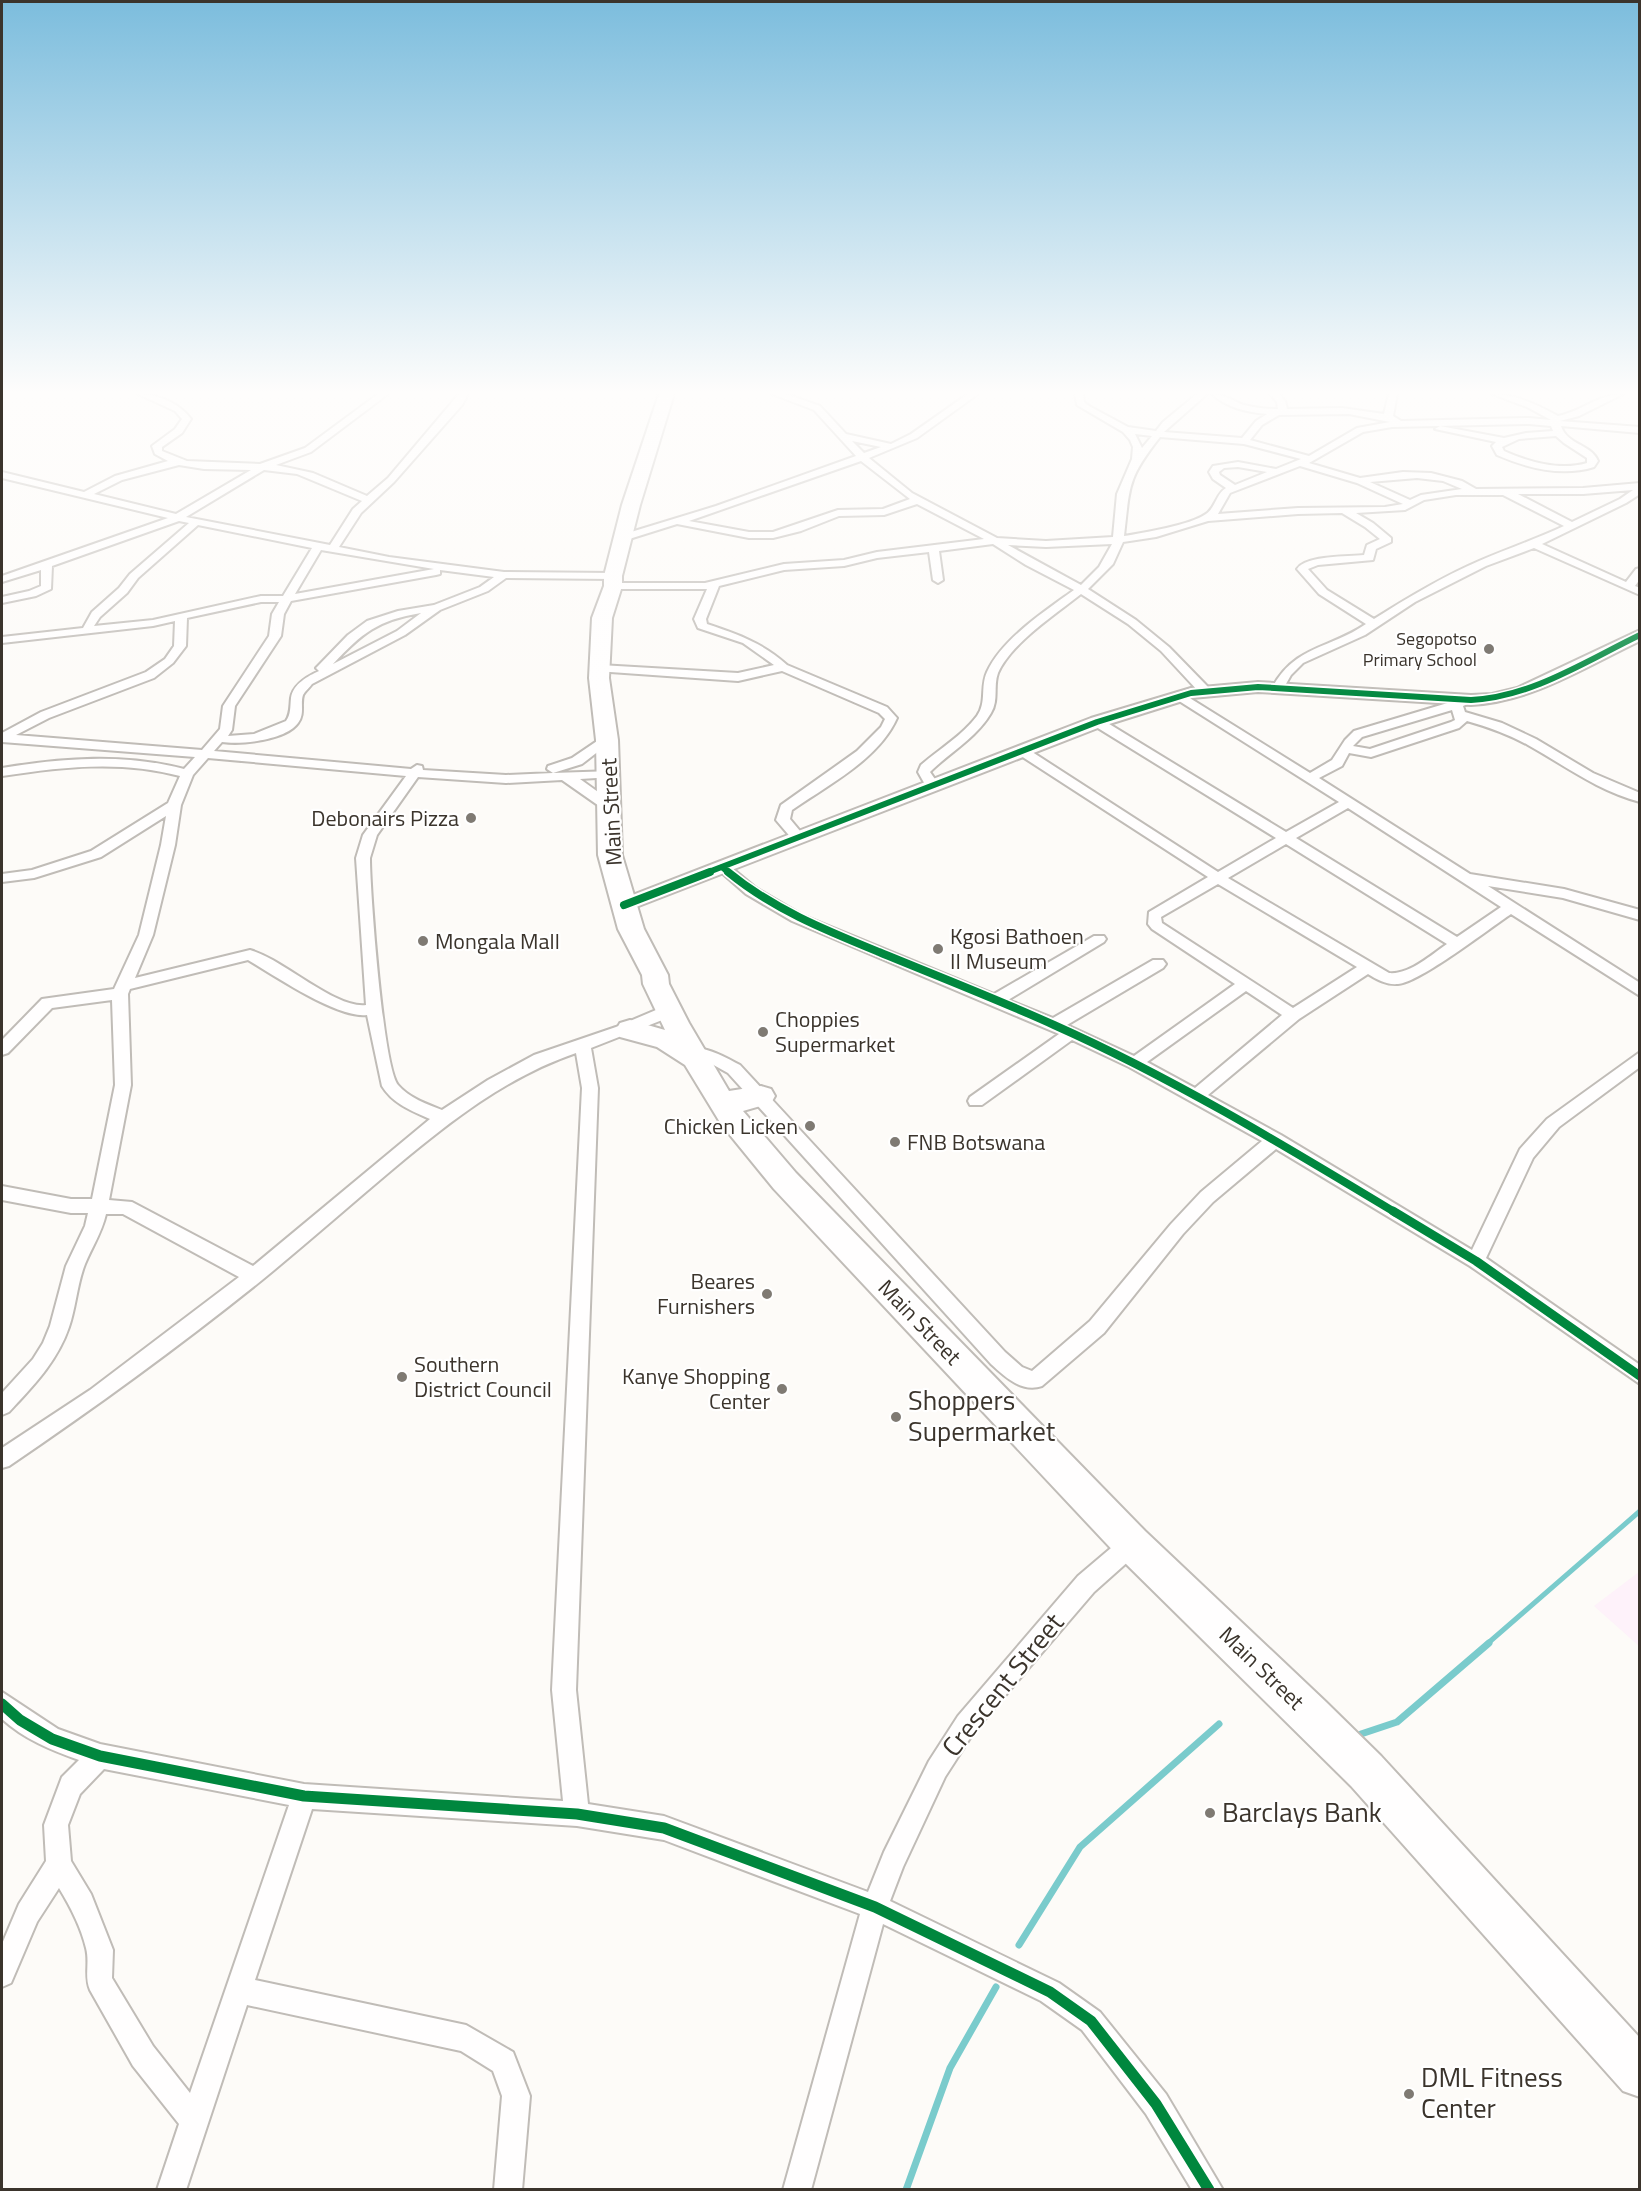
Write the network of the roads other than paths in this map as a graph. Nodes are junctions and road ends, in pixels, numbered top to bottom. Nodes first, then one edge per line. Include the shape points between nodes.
1 (91, 496) edge
2 (213, 496) edge
3 (359, 496) edge
4 (372, 496) edge
5 (635, 496) edge
6 (749, 496) edge
7 (913, 496) edge
8 (1122, 496) edge
9 (1222, 496) edge
10 (1393, 496) edge
11 (1432, 496) edge
12 (1513, 496) edge
13 (1629, 496) edge
14 (368, 500) junction
15 (918, 500) junction
16 (1410, 504) junction
17 (1346, 512) junction
18 (177, 518) junction
19 (1207, 518) junction
20 (196, 522) junction
21 (677, 522) junction
22 (1571, 525) junction
23 (622, 538) junction
24 (1119, 539) junction
25 (995, 541) junction
26 (1534, 544) junction
27 (318, 546) junction
28 (333, 549) junction
29 (934, 550) junction
30 (47, 564) junction
31 (452, 569) junction
32 (1640, 571) edge
33 (504, 575) junction
34 (2, 579) edge
35 (938, 580) dead end
36 (613, 581) junction
37 (714, 584) junction
38 (1628, 587) junction
39 (1084, 590) junction
40 (1640, 592) edge
41 (285, 599) junction
42 (2, 600) edge
43 (436, 608) junction
44 (181, 617) junction
45 (1375, 625) junction
46 (87, 630) junction
47 (1640, 635) edge
48 (2, 639) edge
49 (783, 667) junction
50 (600, 669) junction
51 (320, 674) junction
52 (1278, 688) junction
53 (1204, 690) junction
54 (1180, 696) junction
55 (1463, 706) junction
56 (45, 715) junction
57 (1097, 722) junction
58 (2, 738) edge
59 (219, 738) junction
60 (42, 740) junction
61 (607, 740) junction
62 (84, 743) junction
63 (1345, 750) junction
64 (1022, 751) junction
65 (203, 754) junction
66 (246, 759) junction
67 (48, 765) junction
68 (364, 769) junction
69 (410, 771) junction
70 (2, 772) edge
71 (558, 772) junction
72 (187, 774) junction
73 (452, 777) junction
74 (1310, 778) junction
75 (607, 782) junction
76 (932, 785) junction
77 (399, 790) junction
78 (1640, 798) edge
79 (1348, 802) junction
80 (174, 805) junction
81 (798, 837) junction
82 (1284, 839) junction
83 (722, 867) junction
84 (1217, 877) junction
85 (1463, 877) junction
86 (2, 878) edge
87 (624, 905) junction
88 (1509, 908) junction
89 (1640, 915) edge
90 (1099, 939) dead end
91 (1458, 944) junction
92 (1158, 964) dead end
93 (1366, 968) junction
94 (1245, 984) junction
95 (122, 990) junction
96 (1640, 991) edge
97 (994, 1001) junction
98 (666, 1006) junction
99 (375, 1009) junction
100 (1293, 1015) junction
101 (1054, 1025) junction
102 (627, 1029) junction
103 (1071, 1033) junction
104 (582, 1044) junction
105 (2, 1049) edge
106 (695, 1058) junction
107 (1640, 1058) edge
108 (1135, 1063) junction
109 (761, 1096) junction
110 (1196, 1096) junction
111 (976, 1101) dead end
112 (726, 1108) junction
113 (443, 1118) junction
114 (1275, 1140) junction
115 (2, 1193) edge
116 (98, 1207) junction
117 (1476, 1261) junction
118 (255, 1275) junction
119 (1640, 1376) edge
120 (2, 1406) edge
121 (2, 1459) edge
122 (1132, 1544) junction
123 (2, 1704) edge
124 (100, 1756) junction
125 (304, 1796) junction
126 (577, 1814) junction
127 (59, 1864) junction
128 (875, 1907) junction
129 (2, 1974) edge
130 (240, 1990) junction
131 (1640, 2074) edge
132 (195, 2121) junction
133 (171, 2190) edge
134 (508, 2190) edge
135 (797, 2190) edge
136 (1209, 2190) edge

1 - 18 street
2 - 18 street
3 - 14 street
4 - 14 street
5 - 23 highway, Main Street
6 - 21 street
7 - 15 street
8 - 24 street
9 - 19 street via 1215,512
10 - 16 street
11 - 16 street
12 - 22 street
13 - 22 street
14 - 28 street
15 - 21 street via 884,512 838,513 780,534 749,535
15 - 25 street
16 - 17 street
17 - 19 street via 1298,511
17 - 45 street via 1387,540 1371,547 1369,558 1317,562 1302,569 1323,592
18 - 20 street
18 - 30 street
19 - 24 street via 1162,532
20 - 27 street
20 - 46 street via 139,570 90,621
21 - 23 street
22 - 26 street
23 - 36 highway, Main Street
24 - 25 street via 1076,544
24 - 39 street via 1109,561
25 - 29 street
25 - 39 street
26 - 38 street
26 - 45 street via 1438,586
27 - 28 street
27 - 41 street
28 - 31 street
29 - 35 street
29 - 37 street via 784,567
30 - 34 street
30 - 42 street via 47,587
31 - 33 street
31 - 41 street
32 - 38 street
33 - 36 street
33 - 43 street via 484,590
36 - 37 street
36 - 50 highway, Main Street via 602,618
37 - 49 street via 700,623 747,640
38 - 40 street
39 - 53 street via 1154,639
39 - 76 street via 1059,605 1022,637 993,670 990,704 968,733 926,768 924,772
41 - 44 street via 261,599
41 - 59 street via 275,636 229,706 226,730
43 - 51 street via 401,633
43 - 51 street via 373,622 350,639
44 - 46 street via 153,624
44 - 56 street via 180,646 169,661 136,682
45 - 52 street via 1299,662 1286,673
46 - 48 street
47 - 55 street via 1522,692
49 - 50 street via 738,677
49 - 81 street via 884,710 891,718 881,735 841,772 786,808 783,820
50 - 61 highway, Main Street
51 - 59 street via 297,695 297,708 290,724 258,738
52 - 53 street
52 - 55 street
53 - 54 street
54 - 57 street
54 - 74 street
55 - 63 street via 1358,734
55 - 63 street via 1461,721 1455,725 1371,753
55 - 78 street via 1588,776
56 - 58 street
56 - 60 street via 34,729
57 - 64 street
57 - 82 street
58 - 60 street
59 - 65 street
60 - 62 street
61 - 71 street
61 - 75 highway, Main Street
62 - 65 street
62 - 67 street
63 - 74 street via 1337,763
64 - 76 street
64 - 84 street
65 - 66 street
65 - 72 street
66 - 68 street
66 - 69 street
67 - 70 street
67 - 72 street via 95,761 150,763
68 - 69 street
68 - 77 street via 385,776
69 - 71 street
69 - 73 street
69 - 77 street
71 - 73 street via 506,778
71 - 75 street
71 - 75 street via 582,784 596,799
72 - 80 street
73 - 77 street
74 - 79 street
75 - 87 highway, Main Street via 610,855
76 - 81 street
77 - 99 street via 370,835 363,858
79 - 82 street
79 - 85 street
80 - 86 street via 96,854 34,874
80 - 95 street via 146,935
81 - 83 street
82 - 84 street
82 - 91 street
83 - 87 street
83 - 97 street via 751,891 797,918
84 - 93 street
84 - 94 street via 1154,915 1155,924
85 - 88 street
85 - 89 street via 1564,894
87 - 98 highway, Main Street
88 - 91 street
88 - 96 street
90 - 97 street
91 - 93 street via 1399,979 1386,978
92 - 101 street
93 - 100 street
94 - 100 street
94 - 108 street
95 - 99 street via 250,955 338,1004 360,1011
95 - 105 street via 47,1003
95 - 116 street via 123,1085
97 - 101 street
98 - 102 street via 654,1028
98 - 102 highway via 654,999
98 - 106 highway, Main Street
99 - 113 street via 388,1082 410,1103
100 - 110 street
101 - 103 street
102 - 104 street
102 - 106 highway via 672,1042
103 - 108 street
103 - 111 street
104 - 113 street via 540,1059
104 - 126 street via 590,1088 564,1690
106 - 109 street via 715,1059 734,1069
106 - 112 highway, Main Street
107 - 117 street via 1552,1123 1526,1154
108 - 110 street
109 - 112 highway via 740,1098
109 - 114 street via 998,1358 1014,1374 1035,1380 1097,1327 1207,1197
110 - 114 street
112 - 122 highway, Main Street via 785,1181
113 - 118 street
114 - 117 street
115 - 116 street via 47,1203
116 - 118 street via 126,1207
116 - 120 street via 94,1226 75,1266 51,1347 40,1365
117 - 119 street
118 - 121 street via 97,1396
122 - 128 street, Crescent Street via 1086,1584 966,1724 936,1770
122 - 131 highway, Main Street via 1366,1772
123 - 124 street via 52,1739
124 - 125 street
124 - 127 street via 70,1786 56,1825
125 - 126 street
125 - 130 street
126 - 128 street via 664,1828
127 - 129 street via 28,1913
127 - 132 street via 82,1904 100,1950 99,1981 144,2056
128 - 135 street, Crescent Street
128 - 136 street via 1050,1992 1091,2021 1155,2104
130 - 132 street
130 - 134 street via 466,2039 503,2062 516,2096
132 - 133 street

